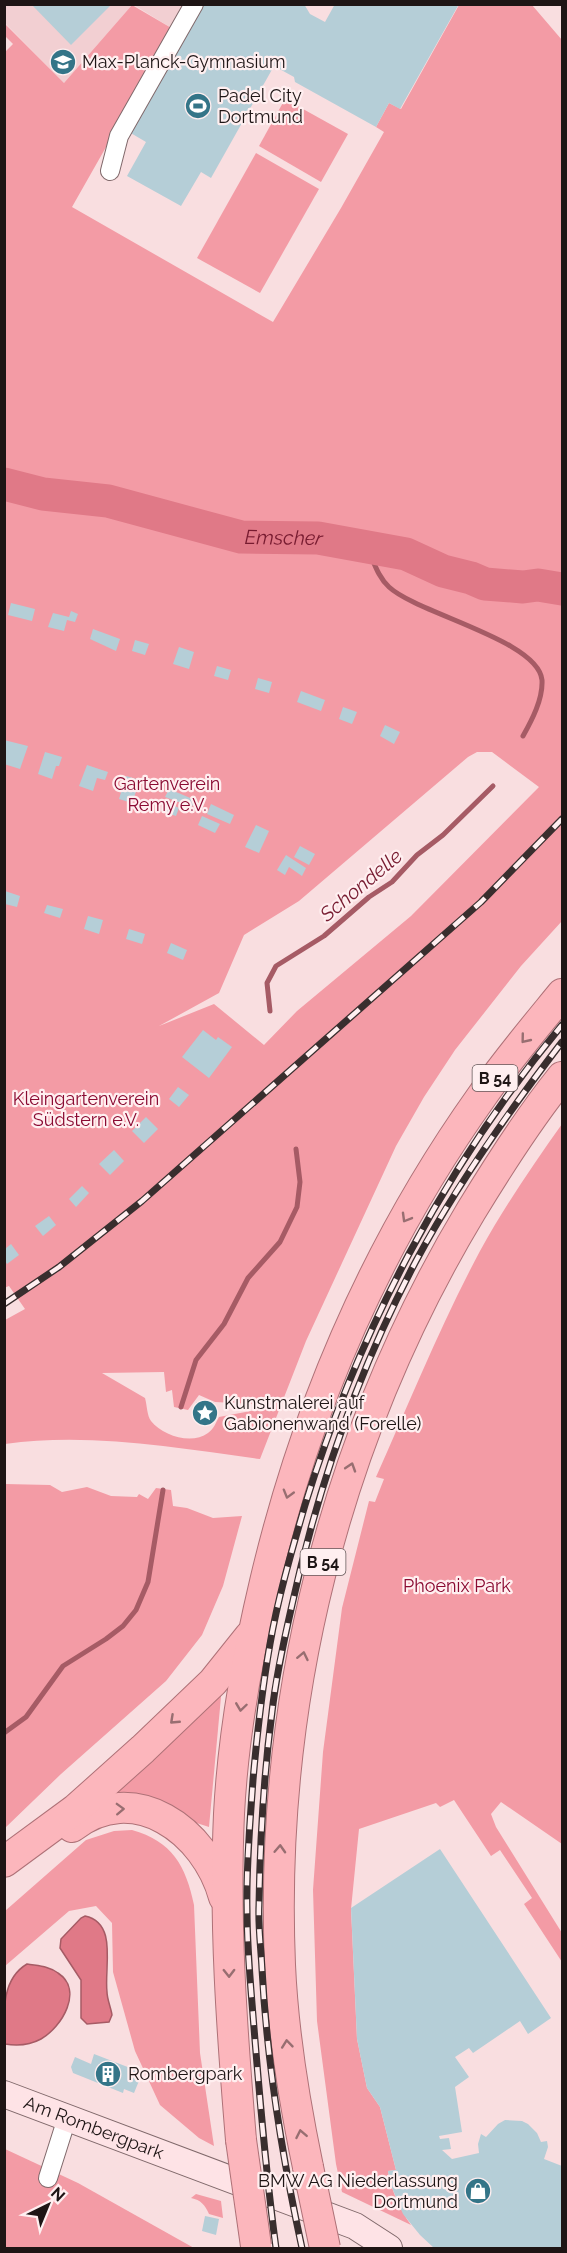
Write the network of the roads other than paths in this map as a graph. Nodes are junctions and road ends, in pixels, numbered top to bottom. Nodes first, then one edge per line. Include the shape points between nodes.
1 (194, 4) edge
2 (111, 171) dead end
3 (562, 994) edge
4 (562, 1077) edge
5 (254, 1629) junction
6 (4, 1863) edge
7 (4, 1886) edge
8 (228, 1915) junction
9 (4, 2094) edge
10 (67, 2118) junction
11 (48, 2178) dead end
12 (256, 2247) edge
13 (325, 2248) edge
14 (389, 2248) edge

1 - 2 street via 119,136
3 -> 5 highway, B 54 via 509,1059 440,1160 386,1252 355,1315 292,1480
13 -> 4 highway, B 54, bridge via 295,2102 280,1966 279,1875 295,1700 324,1558 362,1435 394,1355 493,1173
5 -> 6 highway via 213,1682 143,1749 76,1809
5 -> 8 highway, B 54 via 239,1717 229,1813
7 -> 8 highway via 84,1817 98,1811 129,1808 166,1819 196,1843 214,1872
8 -> 12 highway, B 54, bridge via 241,2140
9 - 10 main road, Am Rombergpark
10 - 11 street
10 - 14 main road, Am Rombergpark via 355,2226

